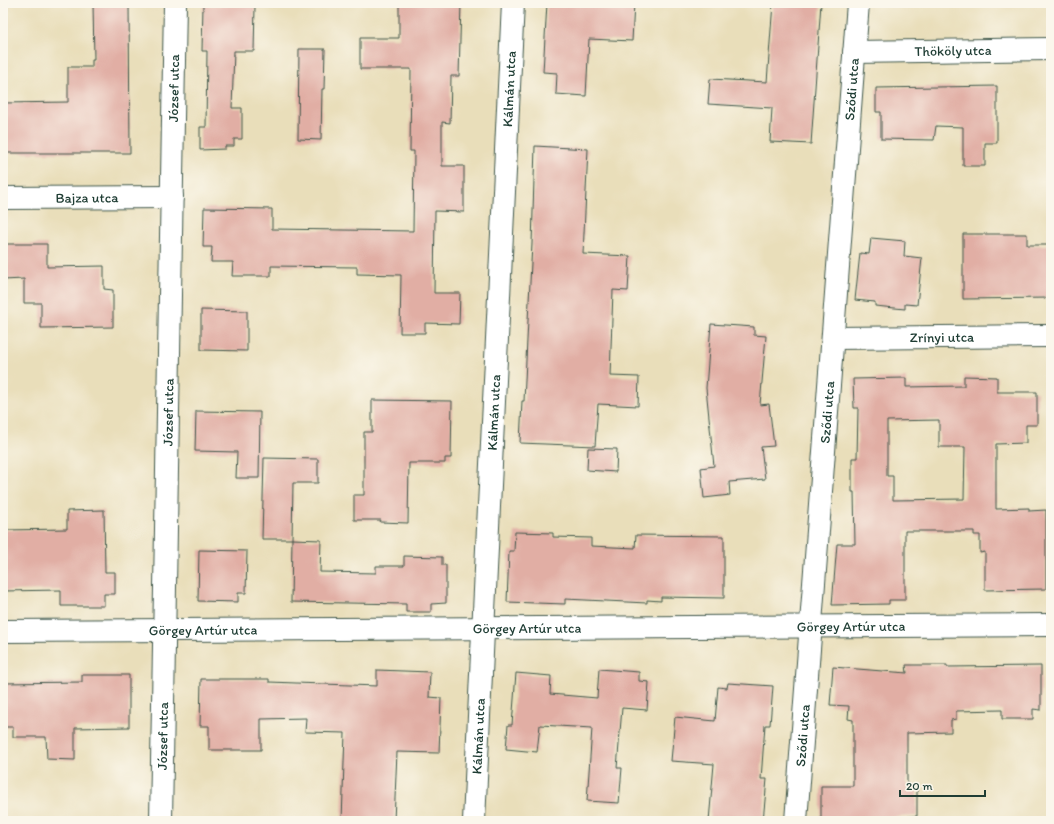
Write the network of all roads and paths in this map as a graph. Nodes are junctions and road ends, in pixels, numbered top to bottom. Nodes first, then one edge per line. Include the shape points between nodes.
1 (175, 3) edge
2 (513, 3) edge
3 (858, 3) edge
4 (1051, 49) edge
5 (854, 52) junction
6 (172, 196) junction
7 (3, 198) edge
8 (1051, 336) edge
9 (833, 338) junction
10 (1051, 625) edge
11 (811, 626) junction
12 (483, 628) junction
13 (3, 630) edge
14 (164, 630) junction
15 (161, 821) edge
16 (474, 821) edge
17 (796, 821) edge

1 - 6 street, József utca
2 - 12 street, Kálmán utca
3 - 5 street, Sződi utca
4 - 5 street, Thököly utca
5 - 9 street, Sződi utca
6 - 7 street, Bajza utca
6 - 14 street, József utca
8 - 9 street, Zrínyi utca
9 - 11 street, Sződi utca
10 - 11 street, Görgey Artúr utca
11 - 12 street, Görgey Artúr utca
11 - 17 street, Sződi utca
12 - 14 street, Görgey Artúr utca
12 - 16 street, Kálmán utca
13 - 14 street, Görgey Artúr utca
14 - 15 street, József utca

